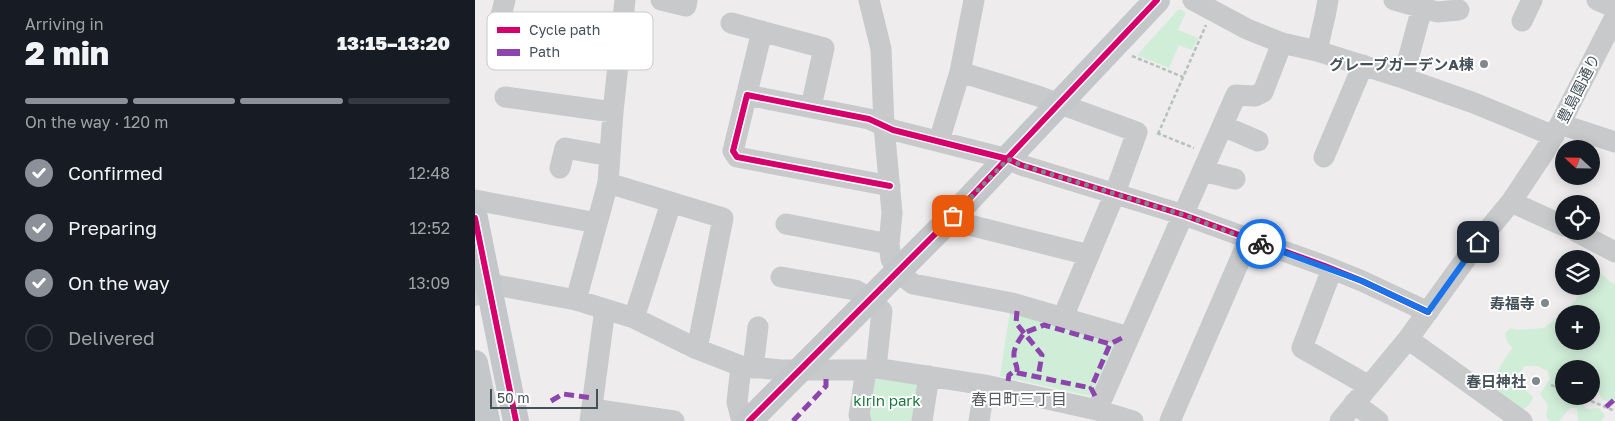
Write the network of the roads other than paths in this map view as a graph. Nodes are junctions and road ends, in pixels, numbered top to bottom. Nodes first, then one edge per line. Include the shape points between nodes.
1 (615, 0) edge
2 (625, 0) edge
3 (661, 0) edge
4 (687, 0) edge
5 (869, 0) edge
6 (974, 0) edge
7 (1157, 0) edge
8 (1193, 0) edge
9 (1327, 0) edge
10 (1394, 0) edge
11 (1533, 0) edge
12 (1597, 0) edge
13 (1423, 8) junction
14 (1459, 10) dead end
15 (1615, 17) edge
16 (1522, 20) dead end
17 (731, 23) dead end
18 (762, 31) junction
19 (1282, 43) junction
20 (1317, 52) junction
21 (1363, 65) junction
22 (618, 70) edge
23 (960, 72) junction
24 (1403, 78) junction
25 (747, 95) junction
26 (505, 97) dead end
27 (1059, 104) junction
28 (811, 106) junction
29 (613, 112) junction
30 (884, 126) junction
31 (1223, 126) junction
32 (1557, 130) junction
33 (1258, 141) dead end
34 (939, 142) junction
35 (1615, 142) edge
36 (610, 156) junction
37 (1324, 158) dead end
38 (1008, 159) junction
39 (560, 168) dead end
40 (1203, 171) junction
41 (1235, 179) dead end
42 (607, 183) junction
43 (890, 186) junction
44 (1115, 192) junction
45 (475, 200) edge
46 (1511, 202) junction
47 (671, 203) junction
48 (1184, 215) junction
49 (953, 216) junction
50 (475, 218) edge
51 (1555, 222) edge
52 (597, 223) junction
53 (786, 224) dead end
54 (1249, 239) junction
55 (1592, 240) edge
56 (889, 244) junction
57 (1615, 252) edge
58 (1089, 255) junction
59 (1332, 269) junction
60 (898, 272) junction
61 (781, 277) dead end
62 (481, 290) edge
63 (871, 299) junction
64 (576, 300) junction
65 (605, 309) junction
66 (1428, 312) junction
67 (634, 318) junction
68 (1063, 318) junction
69 (758, 327) dead end
70 (1129, 337) junction
71 (1408, 339) junction
72 (697, 348) junction
73 (475, 363) edge
74 (747, 367) junction
75 (801, 369) junction
76 (871, 369) junction
77 (929, 376) junction
78 (985, 386) junction
79 (1369, 386) junction
80 (1355, 404) junction
81 (1092, 413) edge
82 (591, 415) edge
83 (487, 421) edge
84 (501, 421) edge
85 (516, 421) edge
86 (674, 421) edge
87 (742, 421) edge
88 (749, 421) edge
89 (861, 421) edge
90 (922, 421) edge
91 (979, 421) edge
92 (1133, 421) edge
93 (1170, 421) edge
94 (1340, 421) edge
95 (1378, 421) edge
96 (1522, 421) edge

1 - 2 street
3 - 4 street via 686,6
5 - 30 street via 881,49
6 - 23 street
7 - 27 main road
8 - 19 street via 1247,29
9 - 20 street
10 - 13 street
11 - 16 street
12 - 15 street
13 - 14 street via 1437,12
13 - 24 street
15 - 32 street, 豊島園通り
17 - 18 street
18 - 25 street
18 - 28 street via 824,48
19 - 20 street
19 - 31 street via 1263,92 1255,96 1236,95
20 - 21 street
21 - 24 street
21 - 37 street
22 - 29 street
23 - 27 street
23 - 34 street
24 - 32 street
25 - 28 street
25 - 43 street via 733,151 737,157
26 - 29 street
27 - 38 main road
27 - 44 street via 1137,132
28 - 30 street via 869,119
29 - 36 street
30 - 34 street
30 - 43 street
31 - 33 street
31 - 40 street
32 - 35 street
32 - 46 street, 豊島園通り
34 - 38 street
36 - 39 street via 565,148
36 - 42 street
38 - 44 street
38 - 49 main road
40 - 41 street
40 - 48 street
42 - 47 street
42 - 52 street
43 - 56 street
44 - 48 street
44 - 58 street
45 - 52 street
46 - 51 street
46 - 66 street, 豊島園通り
47 - 67 street
47 - 72 street via 723,218
48 - 54 street
48 - 70 street
49 - 58 street via 969,225
49 - 60 main road
50 - 62 main road
52 - 64 street
53 - 56 street
54 - 59 street
54 - 93 street
55 - 57 street
56 - 60 street via 891,259
58 - 68 street
59 - 66 street
59 - 79 street via 1301,348
60 - 63 main road
60 - 68 street via 913,284 1012,303
61 - 63 street via 855,290
62 - 64 street
62 - 84 main road
62 - 85 main road
63 - 75 main road
63 - 76 street via 882,311
64 - 65 street
65 - 67 street
65 - 82 street
66 - 71 street, 豊島園通り
67 - 72 street
68 - 70 street
69 - 74 street
70 - 81 street
71 - 79 street, 豊島園通り
71 - 96 street
72 - 74 street
73 - 83 main road
74 - 75 street
74 - 87 street via 737,402
75 - 76 street
75 - 88 main road
76 - 77 street
76 - 89 street via 859,415
77 - 78 street
77 - 90 street
78 - 81 street
78 - 91 street
79 - 80 street, 豊島園通り
80 - 94 street, 豊島園通り
80 - 95 street
81 - 92 street
82 - 86 street

